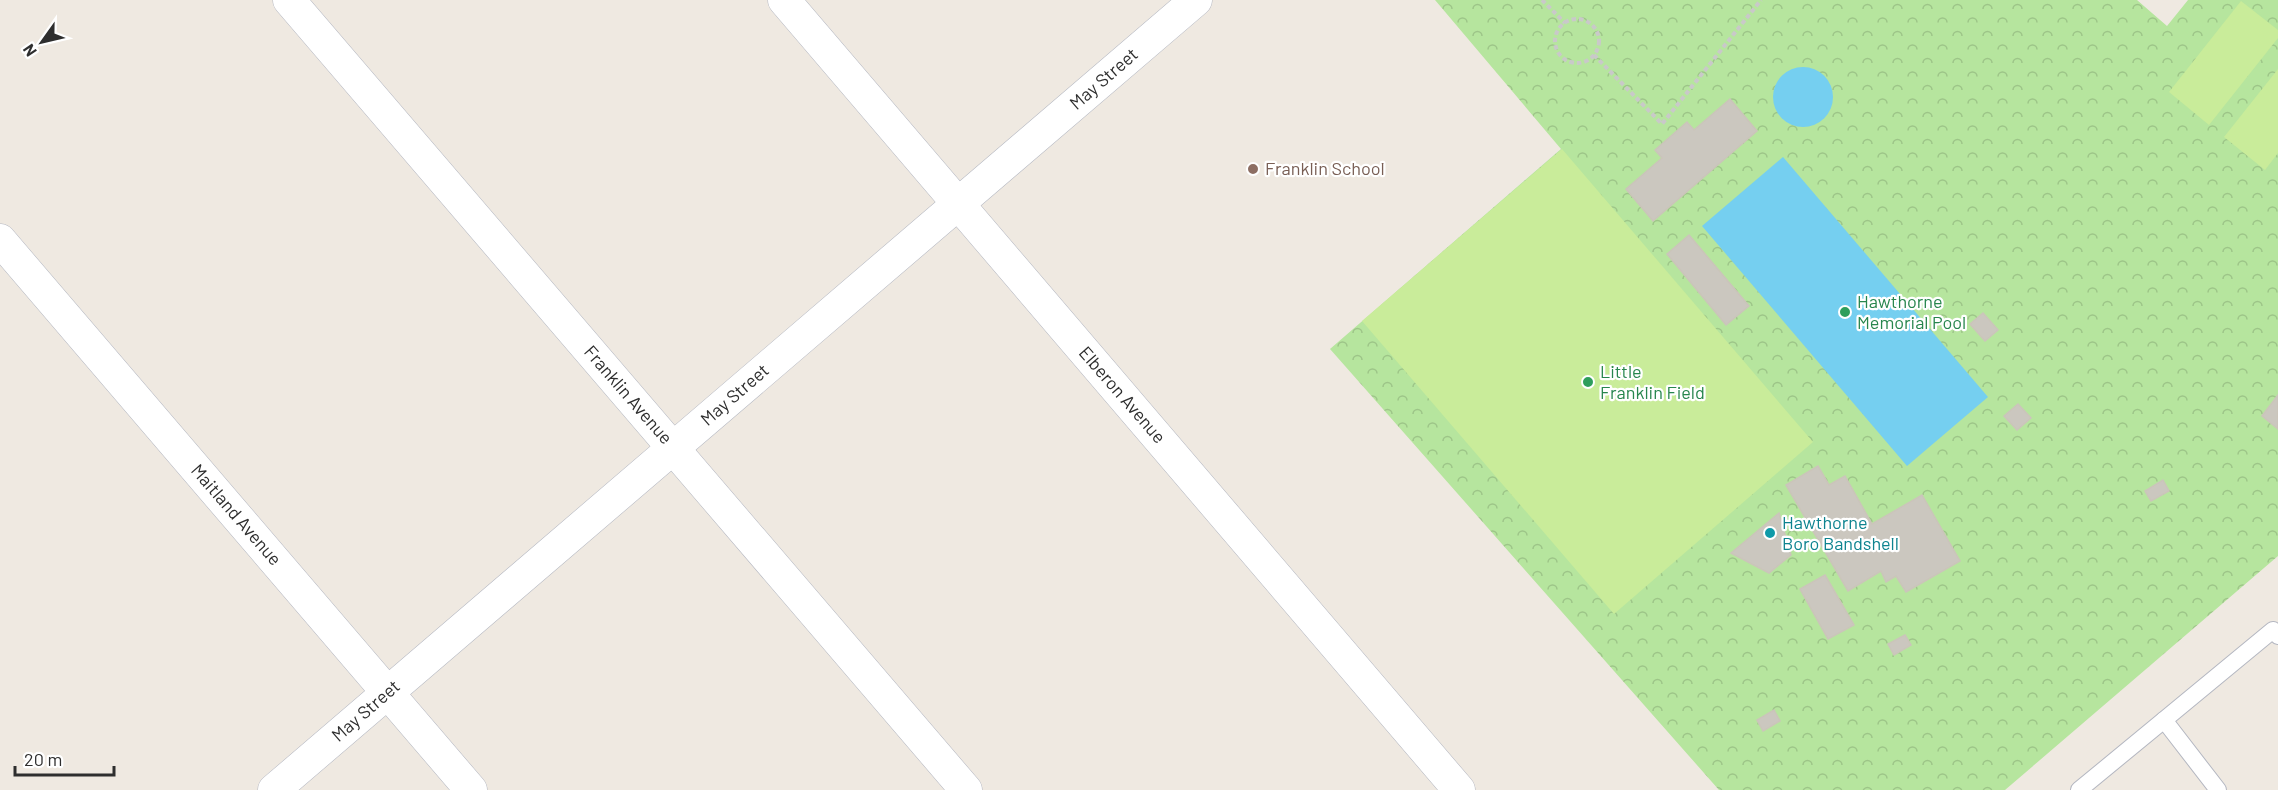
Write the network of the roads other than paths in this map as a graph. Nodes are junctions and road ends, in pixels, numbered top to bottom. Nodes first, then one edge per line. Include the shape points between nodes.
1 (289, 0) edge
2 (784, 0) edge
3 (1197, 0) edge
4 (958, 204) junction
5 (0, 240) edge
6 (673, 448) junction
7 (2278, 636) edge
8 (388, 693) junction
9 (2164, 720) junction
10 (274, 790) edge
11 (471, 790) edge
12 (966, 790) edge
13 (1459, 790) edge
14 (2079, 790) edge
15 (2218, 790) edge

1 - 6 street, Franklin Avenue
2 - 4 street, Elberon Avenue
3 - 4 street, May Street
4 - 6 street, May Street
4 - 13 street, Elberon Avenue
5 - 8 street, Maitland Avenue
6 - 8 street, May Street
6 - 12 street, Franklin Avenue
7 - 9 lane via 2273,630
8 - 10 street, May Street
8 - 11 street, Maitland Avenue
9 - 14 lane
9 - 15 lane

